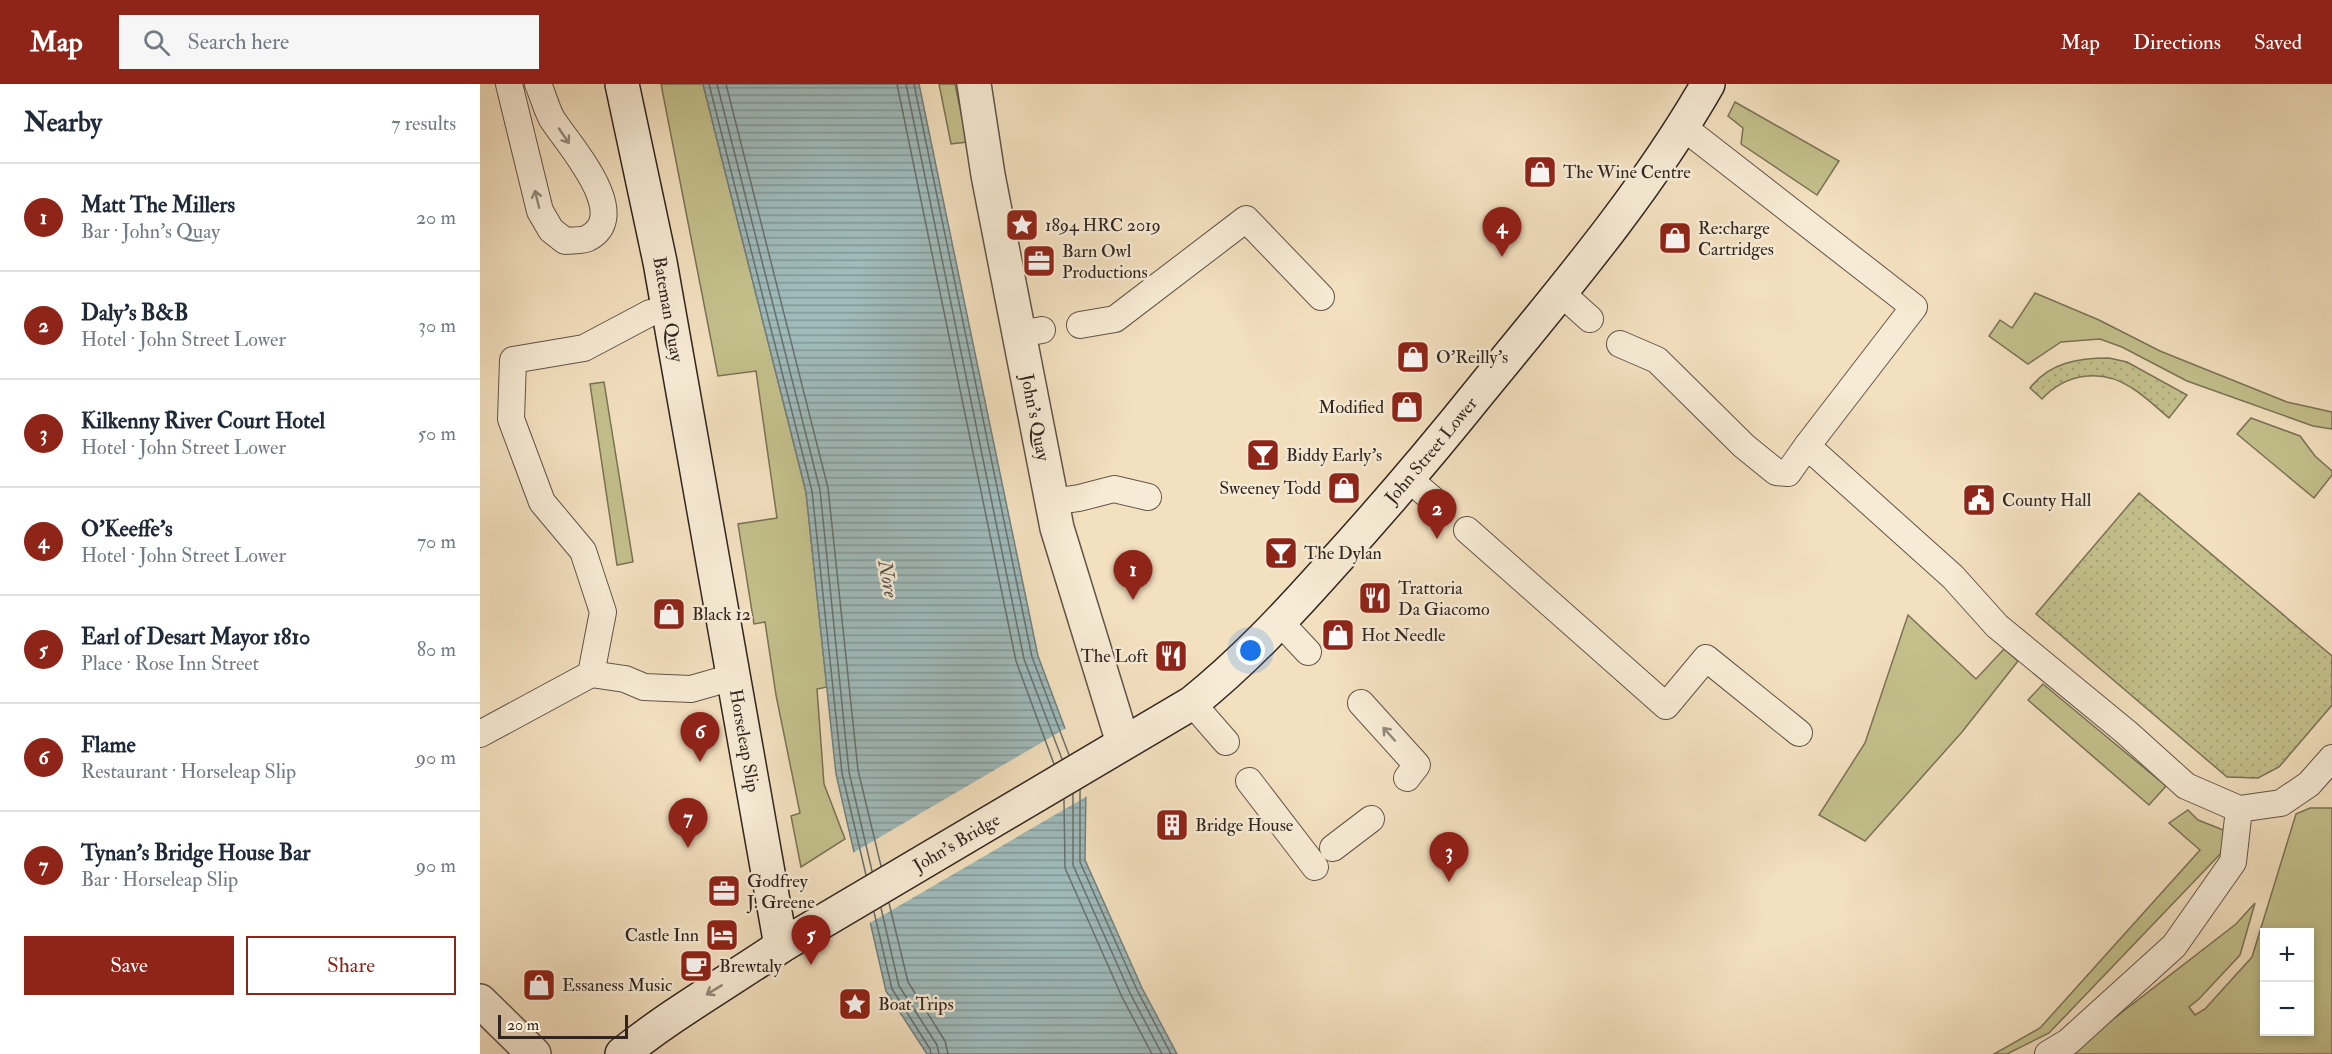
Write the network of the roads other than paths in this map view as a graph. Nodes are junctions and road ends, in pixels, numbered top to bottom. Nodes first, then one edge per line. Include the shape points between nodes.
1 (509, 84) edge
2 (538, 84) edge
3 (622, 84) edge
4 (974, 84) edge
5 (1708, 84) edge
6 (1683, 127) junction
7 (1560, 292) junction
8 (1321, 297) dead end
9 (668, 310) junction
10 (1590, 319) dead end
11 (1080, 325) dead end
12 (1620, 344) dead end
13 (1808, 446) junction
14 (1409, 479) junction
15 (1148, 497) dead end
16 (1052, 501) junction
17 (1438, 504) dead end
18 (1467, 530) dead end
19 (708, 534) joint
20 (1280, 622) junction
21 (1308, 652) dead end
22 (591, 674) junction
23 (733, 677) junction
24 (1192, 703) junction
25 (1361, 703) dead end
26 (1799, 733) dead end
27 (480, 734) edge
28 (1226, 742) dead end
29 (1110, 751) junction
30 (2331, 762) edge
31 (1412, 772) dead end
32 (1249, 781) dead end
33 (2239, 809) junction
34 (1371, 819) dead end
35 (1333, 848) dead end
36 (1315, 867) dead end
37 (781, 946) junction
38 (480, 1001) edge
39 (534, 1054) edge
40 (622, 1054) edge
41 (2048, 1054) edge

2 -> 1 lane via 550,116 598,187 605,207 602,225 588,238 565,241 550,230 540,211
3 - 9 street, Bateman Quay
4 - 16 street, John's Quay via 988,175 1031,332
5 - 6 street, John Street Lower
6 - 7 street, John Street Lower via 1625,210
6 - 13 lane via 1914,307
7 - 10 lane
7 - 14 street, John Street Lower
8 - 11 lane via 1246,219 1115,319
9 - 19 street, Bateman Quay
9 - 22 lane via 650,313 584,348 513,360 511,419 542,501 583,551 603,612
12 - 13 lane via 1657,360 1776,472 1788,473
13 - 33 lane via 1953,577 1997,626 2186,786
14 - 17 lane
14 - 20 street, John Street Lower
15 - 16 lane via 1114,489
16 - 29 street, John's Quay
18 - 26 lane via 1666,706 1706,658
19 - 23 street, Horseleap Slip
20 - 21 lane
20 - 24 street, John Street Lower
22 - 23 lane via 625,679 644,687 692,689
22 - 27 lane
23 - 37 street, Horseleap Slip
24 - 28 lane
24 - 29 street, John Street Lower
31 -> 25 lane
29 - 37 street, John's Bridge
30 - 33 lane via 2309,784 2281,803
32 - 36 lane
33 - 41 lane via 2233,861 2174,946 2068,1042
34 - 35 lane
37 -> 40 street, John's Bridge via 664,1021
38 - 39 street

